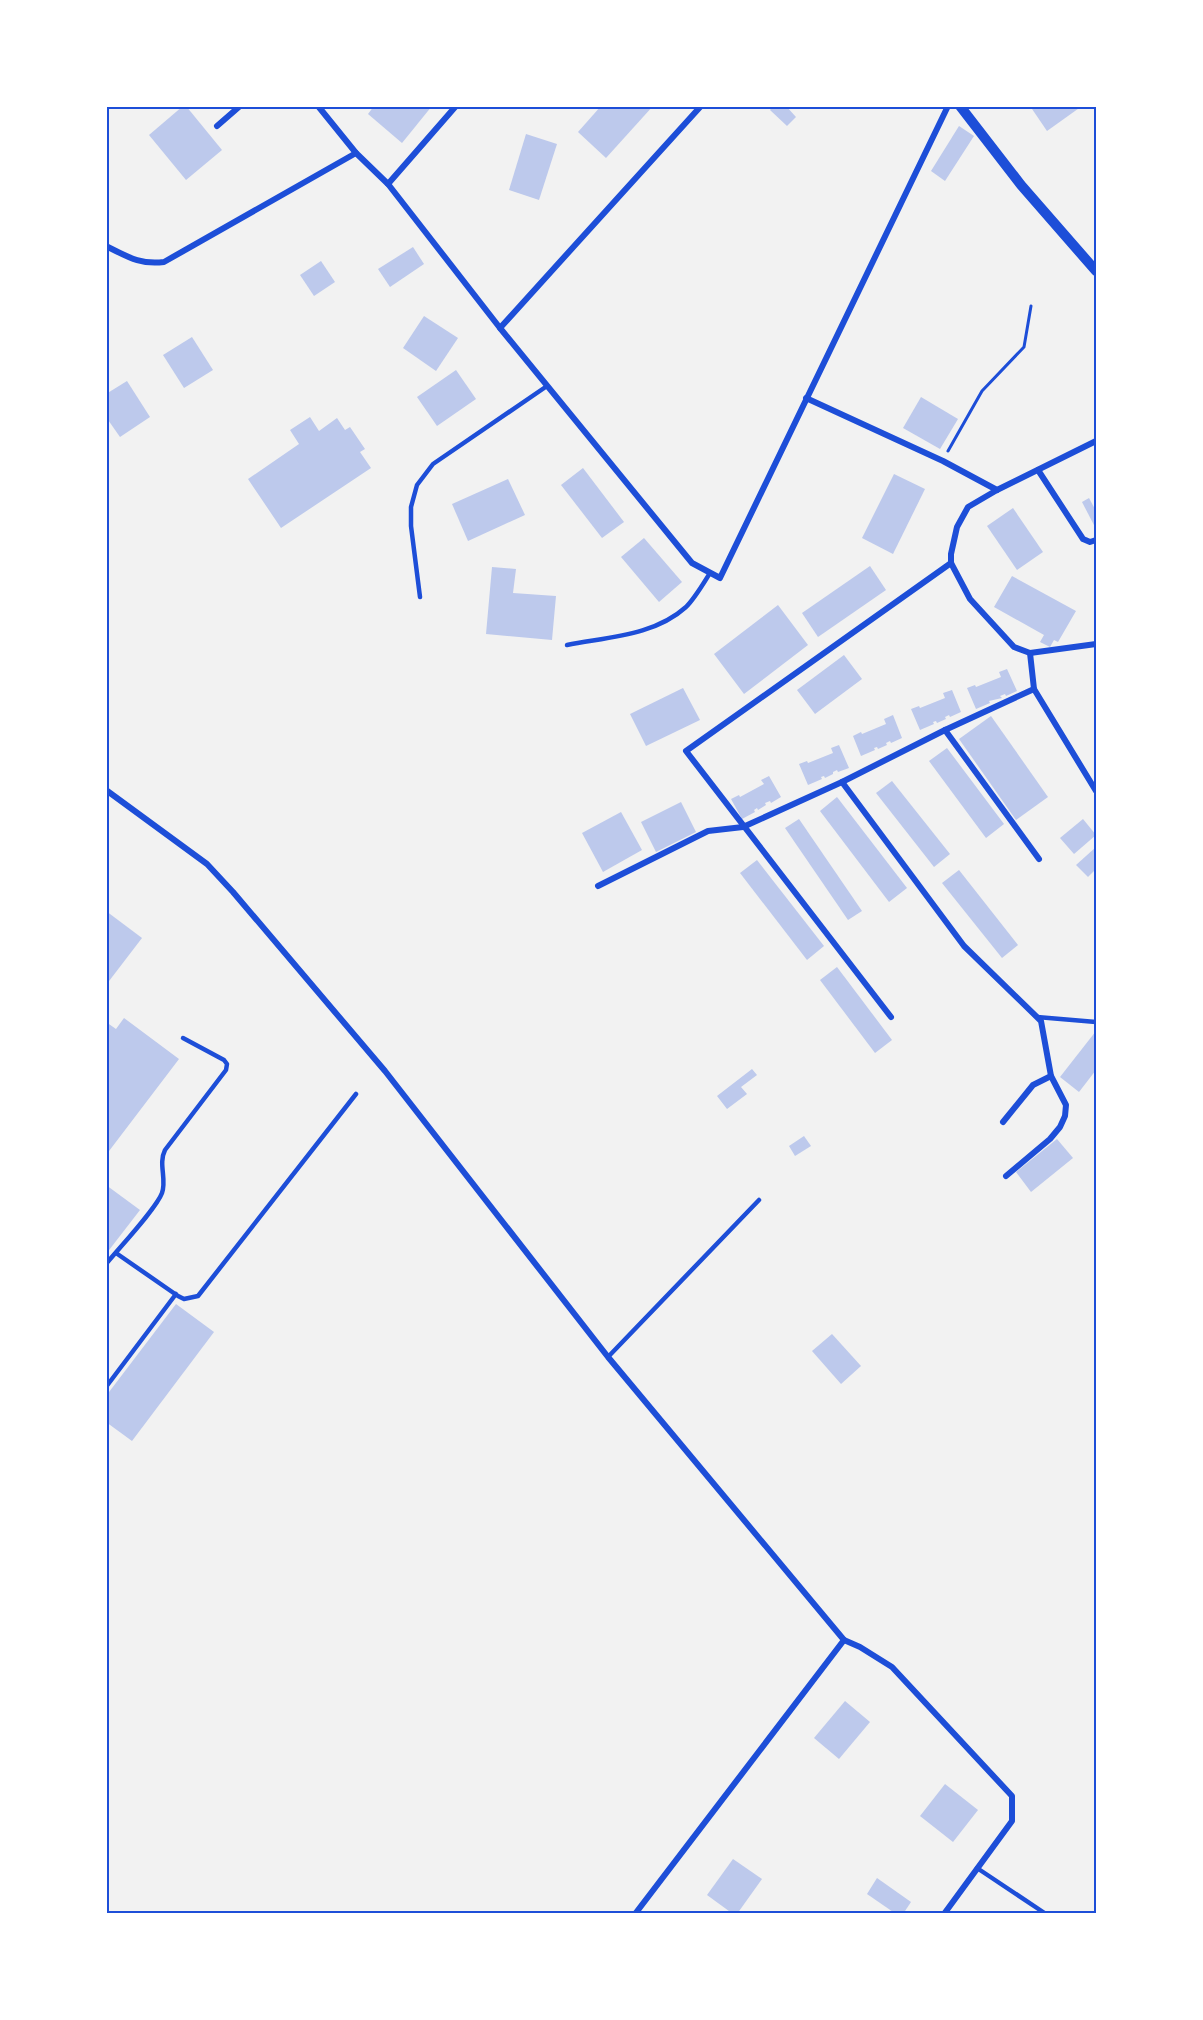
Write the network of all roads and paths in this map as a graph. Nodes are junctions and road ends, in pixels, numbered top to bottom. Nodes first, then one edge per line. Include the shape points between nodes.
1 (240, 106) edge
2 (318, 106) edge
3 (456, 106) edge
4 (701, 106) edge
5 (948, 106) edge
6 (960, 106) edge
7 (217, 126) dead end
8 (356, 153) junction
9 (388, 184) junction
10 (106, 246) edge
11 (1096, 271) edge
12 (1031, 306) dead end
13 (500, 328) junction
14 (547, 386) junction
15 (806, 398) junction
16 (1096, 441) edge
17 (943, 460) junction
18 (1038, 470) junction
19 (997, 490) junction
20 (1096, 540) edge
21 (951, 563) junction
22 (710, 573) junction
23 (420, 597) dead end
24 (1096, 644) edge
25 (567, 645) dead end
26 (1030, 653) junction
27 (1034, 689) junction
28 (945, 730) junction
29 (843, 782) junction
30 (106, 790) edge
31 (1096, 791) edge
32 (743, 827) junction
33 (1039, 860) dead end
34 (598, 886) dead end
35 (891, 1017) dead end
36 (1037, 1017) junction
37 (1096, 1022) edge
38 (183, 1038) dead end
39 (1051, 1076) junction
40 (356, 1094) dead end
41 (1003, 1122) dead end
42 (1006, 1176) dead end
43 (759, 1200) dead end
44 (116, 1253) junction
45 (106, 1264) edge
46 (176, 1294) junction
47 (608, 1357) junction
48 (106, 1387) edge
49 (844, 1640) junction
50 (977, 1868) junction
51 (635, 1914) edge
52 (944, 1914) edge
53 (1046, 1914) edge

1 - 7 street
2 - 8 street
3 - 9 street
4 - 13 street
5 - 15 street
6 - 11 street via 1021,185
8 - 9 street
8 - 10 street via 164,262 140,262
9 - 13 street
12 - 17 path via 1024,347 982,391
13 - 14 street
14 - 22 street via 692,563
14 - 23 lane via 433,464 417,485 411,526
15 - 17 street
15 - 22 street via 720,578
16 - 18 street
17 - 19 street
18 - 19 street
18 - 20 street via 1083,539
19 - 21 street via 968,507 957,527
21 - 26 street via 970,599 1014,647
21 - 32 street via 686,751
22 - 25 lane via 687,606 669,620 648,630
24 - 26 street
26 - 27 street
27 - 28 street
27 - 31 street
28 - 29 street
28 - 33 street
29 - 32 street
29 - 36 street via 964,946
30 - 47 street via 207,864 233,892 385,1071
32 - 34 street via 708,831
32 - 35 street
36 - 37 lane
36 - 39 street
38 - 44 lane via 224,1060 226,1070 165,1150 164,1183 159,1199
39 - 41 street via 1033,1085
39 - 42 street via 1066,1105 1065,1116 1050,1139
40 - 46 lane via 198,1296 184,1299
43 - 47 lane
44 - 45 lane
44 - 46 lane
46 - 48 lane
47 - 49 street
49 - 50 street via 892,1667 1012,1796 1012,1821
49 - 51 street
50 - 52 street
50 - 53 lane

